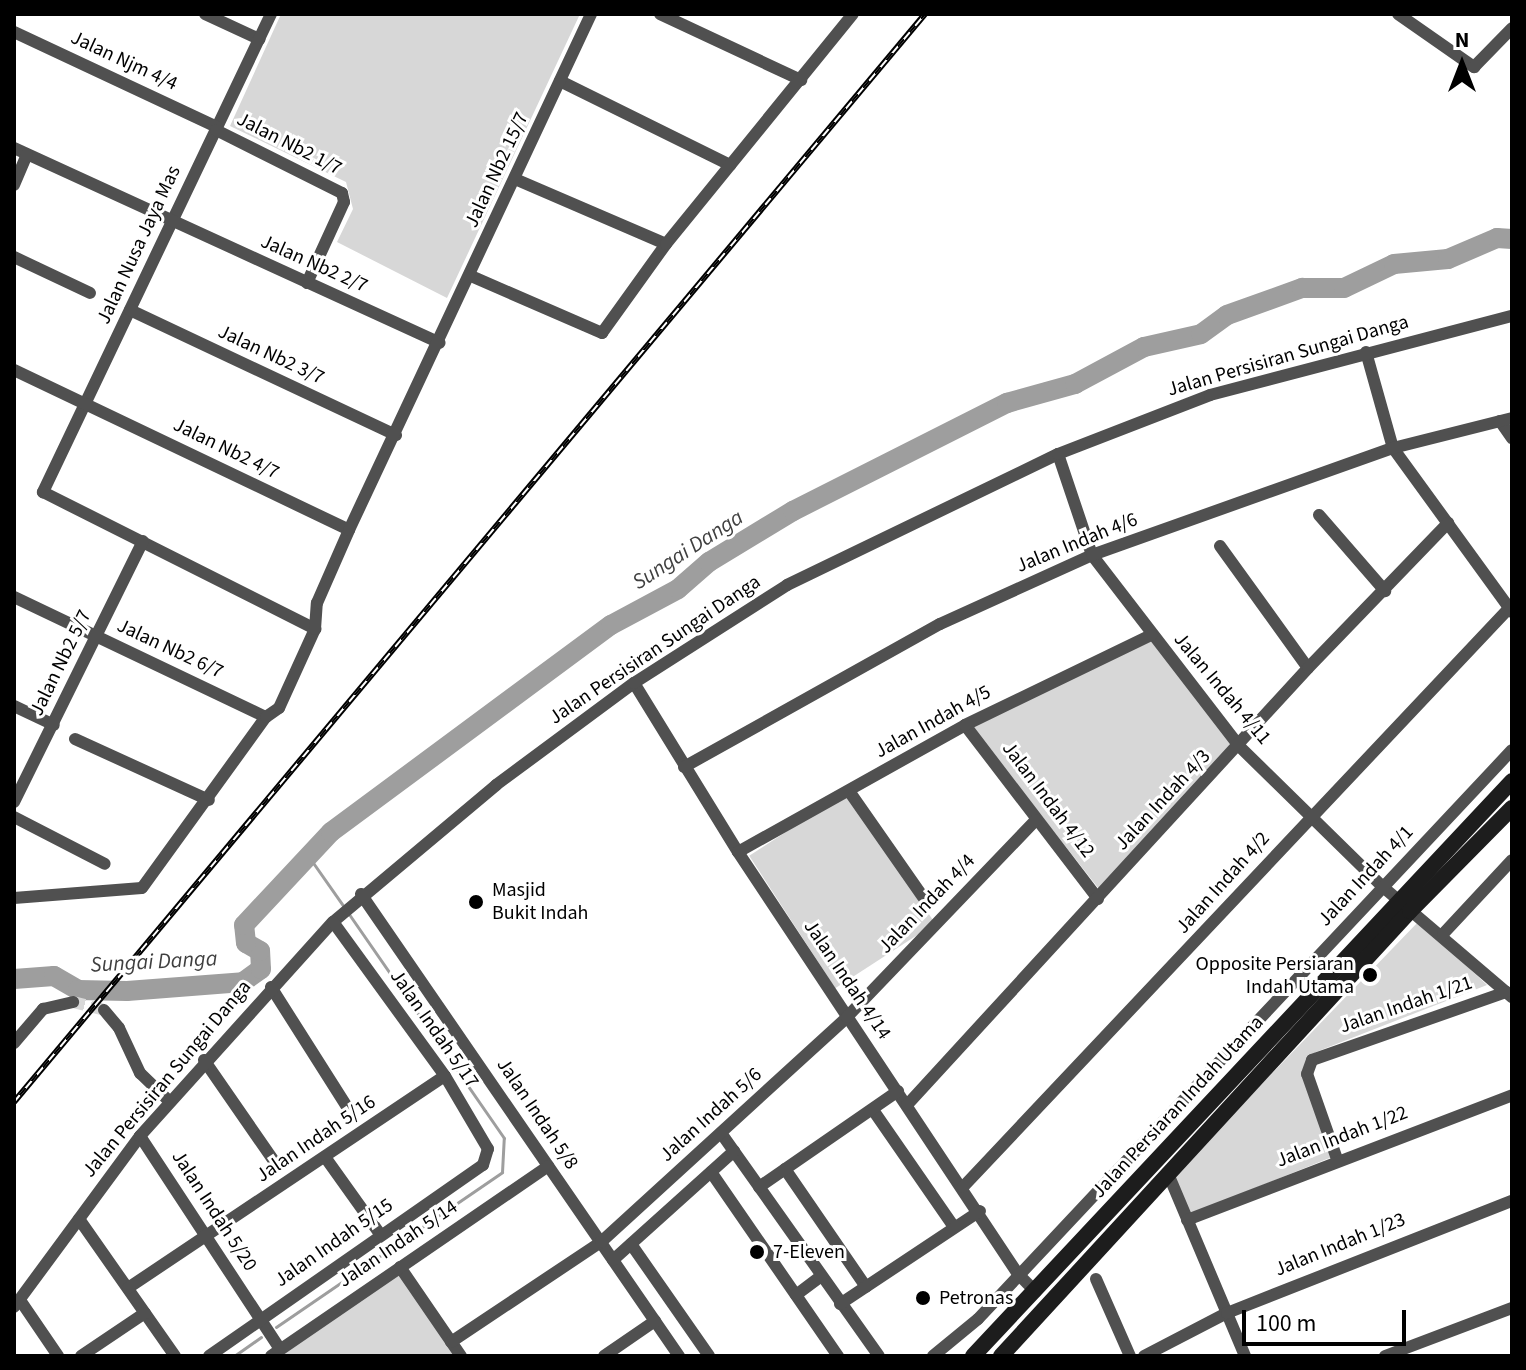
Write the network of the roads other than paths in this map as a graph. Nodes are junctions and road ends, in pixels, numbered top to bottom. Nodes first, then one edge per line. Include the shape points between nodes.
1 (205, 14) edge
2 (271, 14) edge
3 (591, 14) edge
4 (660, 14) edge
5 (853, 14) edge
6 (1400, 15) edge
7 (1512, 28) edge
8 (14, 32) edge
9 (259, 39) junction
10 (801, 80) junction
11 (560, 81) junction
12 (216, 128) junction
13 (14, 148) edge
14 (27, 155) junction
15 (730, 165) junction
16 (515, 179) junction
17 (14, 185) edge
18 (172, 222) junction
19 (666, 244) junction
20 (14, 257) edge
21 (471, 276) junction
22 (307, 283) junction
23 (90, 293) dead end
24 (130, 310) junction
25 (1512, 316) edge
26 (439, 343) junction
27 (1366, 352) junction
28 (14, 370) edge
29 (85, 403) junction
30 (1506, 419) edge
31 (396, 435) junction
32 (1512, 438) edge
33 (1393, 448) junction
34 (1058, 454) junction
35 (1319, 515) dead end
36 (1448, 523) junction
37 (349, 530) junction
38 (143, 541) junction
39 (1220, 546) dead end
40 (1092, 555) junction
41 (1385, 591) junction
42 (14, 597) edge
43 (1511, 608) edge
44 (315, 629) junction
45 (1151, 635) junction
46 (97, 636) junction
47 (1308, 668) junction
48 (634, 683) junction
49 (14, 706) edge
50 (266, 717) junction
51 (54, 725) junction
52 (965, 725) junction
53 (75, 739) dead end
54 (1240, 747) junction
55 (1512, 750) edge
56 (684, 767) junction
57 (1512, 781) edge
58 (849, 791) junction
59 (209, 800) junction
60 (14, 802) edge
61 (1512, 808) edge
62 (1312, 816) junction
63 (14, 817) edge
64 (1036, 820) junction
65 (738, 852) junction
66 (1512, 860) edge
67 (105, 864) dead end
68 (1383, 887) junction
69 (361, 894) junction
70 (923, 897) dead end
71 (14, 898) edge
72 (1098, 899) junction
73 (1397, 899) junction
74 (1410, 911) junction
75 (333, 922) junction
76 (1443, 934) junction
77 (271, 987) junction
78 (1509, 995) edge
79 (73, 1002) tunnel mouth
80 (104, 1010) tunnel mouth
81 (847, 1017) junction
82 (14, 1043) edge
83 (204, 1060) junction
84 (445, 1076) junction
85 (898, 1091) junction
86 (1512, 1095) edge
87 (169, 1101) junction
88 (346, 1105) dead end
89 (907, 1105) junction
90 (873, 1110) junction
91 (721, 1133) junction
92 (140, 1136) junction
93 (734, 1151) junction
94 (325, 1157) junction
95 (1337, 1159) junction
96 (274, 1161) dead end
97 (483, 1165) joint
98 (548, 1166) junction
99 (785, 1169) junction
100 (711, 1172) junction
101 (1169, 1176) junction
102 (759, 1187) junction
103 (963, 1187) junction
104 (1512, 1201) edge
105 (980, 1211) junction
106 (79, 1219) junction
107 (1187, 1220) junction
108 (954, 1227) junction
109 (207, 1234) junction
110 (380, 1234) junction
111 (601, 1242) junction
112 (631, 1244) junction
113 (613, 1260) junction
114 (400, 1267) junction
115 (1018, 1274) junction
116 (821, 1276) junction
117 (1096, 1279) dead end
118 (866, 1287) junction
119 (128, 1288) junction
120 (1036, 1292) junction
121 (796, 1295) junction
122 (17, 1304) edge
123 (840, 1304) junction
124 (1512, 1308) edge
125 (145, 1313) junction
126 (1227, 1313) junction
127 (260, 1320) junction
128 (655, 1321) junction
129 (856, 1327) junction
130 (451, 1342) junction
131 (275, 1353) edge
132 (58, 1356) edge
133 (81, 1356) edge
134 (175, 1356) edge
135 (209, 1356) edge
136 (461, 1356) edge
137 (604, 1356) edge
138 (679, 1356) edge
139 (707, 1356) edge
140 (838, 1356) edge
141 (871, 1356) edge
142 (879, 1356) edge
143 (933, 1356) edge
144 (973, 1356) edge
145 (1001, 1356) edge
146 (1130, 1356) edge
147 (1144, 1356) edge
148 (1245, 1356) edge
149 (1385, 1356) edge

1 - 9 street
2 - 9 street, Jalan Nusa Jaya Mas
3 - 11 street, Jalan Nb2 15/7
4 - 10 street
5 - 10 street
6 - 7 street via 1465,66 1483,60
8 - 12 street, Jalan Njm 4/4
9 - 12 street, Jalan Nusa Jaya Mas
10 - 15 street
11 - 15 street
11 - 16 street, Jalan Nb2 15/7
12 - 18 street, Jalan Nusa Jaya Mas
12 - 22 street, Jalan Nb2 1/7 via 342,193 344,202
13 - 14 street, Jalan Nb2 2/7
14 - 17 street
14 - 18 street, Jalan Nb2 2/7
15 - 19 street
16 - 19 street
16 - 21 street, Jalan Nb2 15/7
18 - 22 street, Jalan Nb2 2/7
18 - 24 street, Jalan Nusa Jaya Mas
19 - 21 street via 602,333
20 - 23 street
21 - 26 street, Jalan Nb2 15/7
22 - 26 street, Jalan Nb2 2/7
24 - 29 street, Jalan Nusa Jaya Mas
24 - 31 street, Jalan Nb2 3/7
25 - 27 street, Jalan Persisiran Sungai Danga
26 - 31 street, Jalan Nb2 15/7
27 - 33 street
27 - 34 street, Jalan Persisiran Sungai Danga via 1210,395
28 - 29 street, Jalan Nb2 4/7
29 - 37 street, Jalan Nb2 4/7
29 - 38 street, Jalan Nusa Jaya Mas via 43,492
30 - 32 street
30 - 33 street, Jalan Indah 4/6
31 - 37 street, Jalan Nb2 15/7
33 - 36 street
33 - 40 street, Jalan Indah 4/6
34 - 40 street, Jalan Indah 4/11
34 - 48 street, Jalan Persisiran Sungai Danga via 787,585
35 - 41 street
36 - 41 street, Jalan Indah 4/3
36 - 43 street
37 - 44 street, Jalan Nb2 15/7 via 317,603
38 - 44 street
38 - 46 street, Jalan Nb2 5/7
39 - 47 street
40 - 45 street, Jalan Indah 4/11
40 - 56 street, Jalan Indah 4/6 via 940,624
41 - 47 street, Jalan Indah 4/3
42 - 46 street, Jalan Nb2 6/7
43 - 62 street, Jalan Indah 4/2
44 - 50 street, Jalan Nb2 15/7 via 279,708
45 - 52 street, Jalan Indah 4/5
45 - 54 street, Jalan Indah 4/11
46 - 50 street, Jalan Nb2 6/7
46 - 51 street, Jalan Nb2 5/7
47 - 54 street, Jalan Indah 4/3
48 - 56 street, Jalan Indah 4/14
48 - 69 street, Jalan Persisiran Sungai Danga
49 - 51 street
50 - 59 street, Jalan Nb2 15/7
51 - 60 street, Jalan Nb2 5/7
52 - 58 street, Jalan Indah 4/5
52 - 64 street, Jalan Indah 4/12
53 - 59 street
54 - 62 street, Jalan Indah 4/11
54 - 72 street, Jalan Indah 4/3
55 - 68 street, Jalan Indah 4/1
56 - 65 street, Jalan Indah 4/14
57 - 73 main road, Jalan Persiaran Indah Utama
58 - 65 street, Jalan Indah 4/5
58 - 70 street
59 - 71 street, Jalan Nb2 15/7 via 142,888
61 - 74 main road, Jalan Persiaran Indah Utama
62 - 68 street, Jalan Indah 4/11
62 - 103 street, Jalan Indah 4/2
63 - 67 street
64 - 72 street, Jalan Indah 4/12
64 - 81 street, Jalan Indah 4/4
65 - 81 street, Jalan Indah 4/14
66 - 76 street
68 - 73 street, Jalan Indah 4/11
68 - 115 street, Jalan Indah 4/1
69 - 75 street, Jalan Persisiran Sungai Danga
69 - 98 street, Jalan Indah 5/8
72 - 89 street, Jalan Indah 4/3
73 - 74 street, Jalan Indah 4/11
73 - 120 main road, Jalan Persiaran Indah Utama
74 - 76 street, Jalan Indah 4/11
74 - 101 main road, Jalan Persiaran Indah Utama
75 - 77 street, Jalan Persisiran Sungai Danga
75 - 84 street, Jalan Indah 5/17
76 - 78 street, Jalan Indah 4/11
77 - 83 street, Jalan Persisiran Sungai Danga
77 - 88 street
78 - 95 street, Jalan Indah 1/21 via 1318,1056 1307,1074
79 - 82 street via 43,1009
80 - 87 street via 119,1028 140,1073
81 - 85 street, Jalan Indah 4/14
81 - 91 street, Jalan Indah 5/6
83 - 87 street, Jalan Persisiran Sungai Danga
83 - 96 street
84 - 94 street, Jalan Indah 5/16
84 - 97 street, Jalan Indah 5/17 via 483,1136 488,1149
85 - 89 street, Jalan Indah 4/14
85 - 90 street
86 - 95 street, Jalan Indah 1/22
87 - 92 street, Jalan Persisiran Sungai Danga
89 - 103 street, Jalan Indah 4/14
90 - 99 street
90 - 108 street
91 - 93 street
91 - 111 street, Jalan Indah 5/6
92 - 106 street, Jalan Persisiran Sungai Danga
92 - 109 street, Jalan Indah 5/20
93 - 100 street
93 - 102 street
94 - 109 street, Jalan Indah 5/16
94 - 110 street
95 - 107 street, Jalan Indah 1/22
97 - 110 street, Jalan Indah 5/15
98 - 111 street, Jalan Indah 5/8
98 - 114 street, Jalan Indah 5/14
99 - 102 street
99 - 118 street
100 - 112 street
100 - 121 street
101 - 107 street
101 - 145 main road, Jalan Persiaran Indah Utama
102 - 116 street
103 - 105 street, Jalan Indah 4/14
104 - 126 street, Jalan Indah 1/23
105 - 108 street
105 - 115 street, Jalan Indah 4/14
106 - 119 street
106 - 122 street, Jalan Persisiran Sungai Danga
107 - 126 street
108 - 118 street
109 - 119 street, Jalan Indah 5/16
109 - 127 street, Jalan Indah 5/20
110 - 127 street, Jalan Indah 5/15
111 - 113 street, Jalan Indah 5/8
111 - 130 street, Jalan Indah 5/6
112 - 113 street
112 - 139 street
113 - 128 street, Jalan Indah 5/8
114 - 130 street
114 - 131 street, Jalan Indah 5/14
115 - 120 street, Jalan Indah 4/14
115 - 143 street, Jalan Indah 4/1 via 963,1334
116 - 121 street
116 - 123 street
117 - 146 street
118 - 123 street
119 - 125 street
120 - 144 main road, Jalan Persiaran Indah Utama
121 - 140 street
122 - 132 street
123 - 129 street
124 - 149 street
125 - 133 street
125 - 134 street
126 - 147 street, Jalan Indah 1/23
126 - 148 street
127 - 131 street, Jalan Indah 5/20
127 - 135 street, Jalan Indah 5/15
128 - 137 street
128 - 138 street, Jalan Indah 5/8
129 - 141 street
129 - 142 street
130 - 136 street

